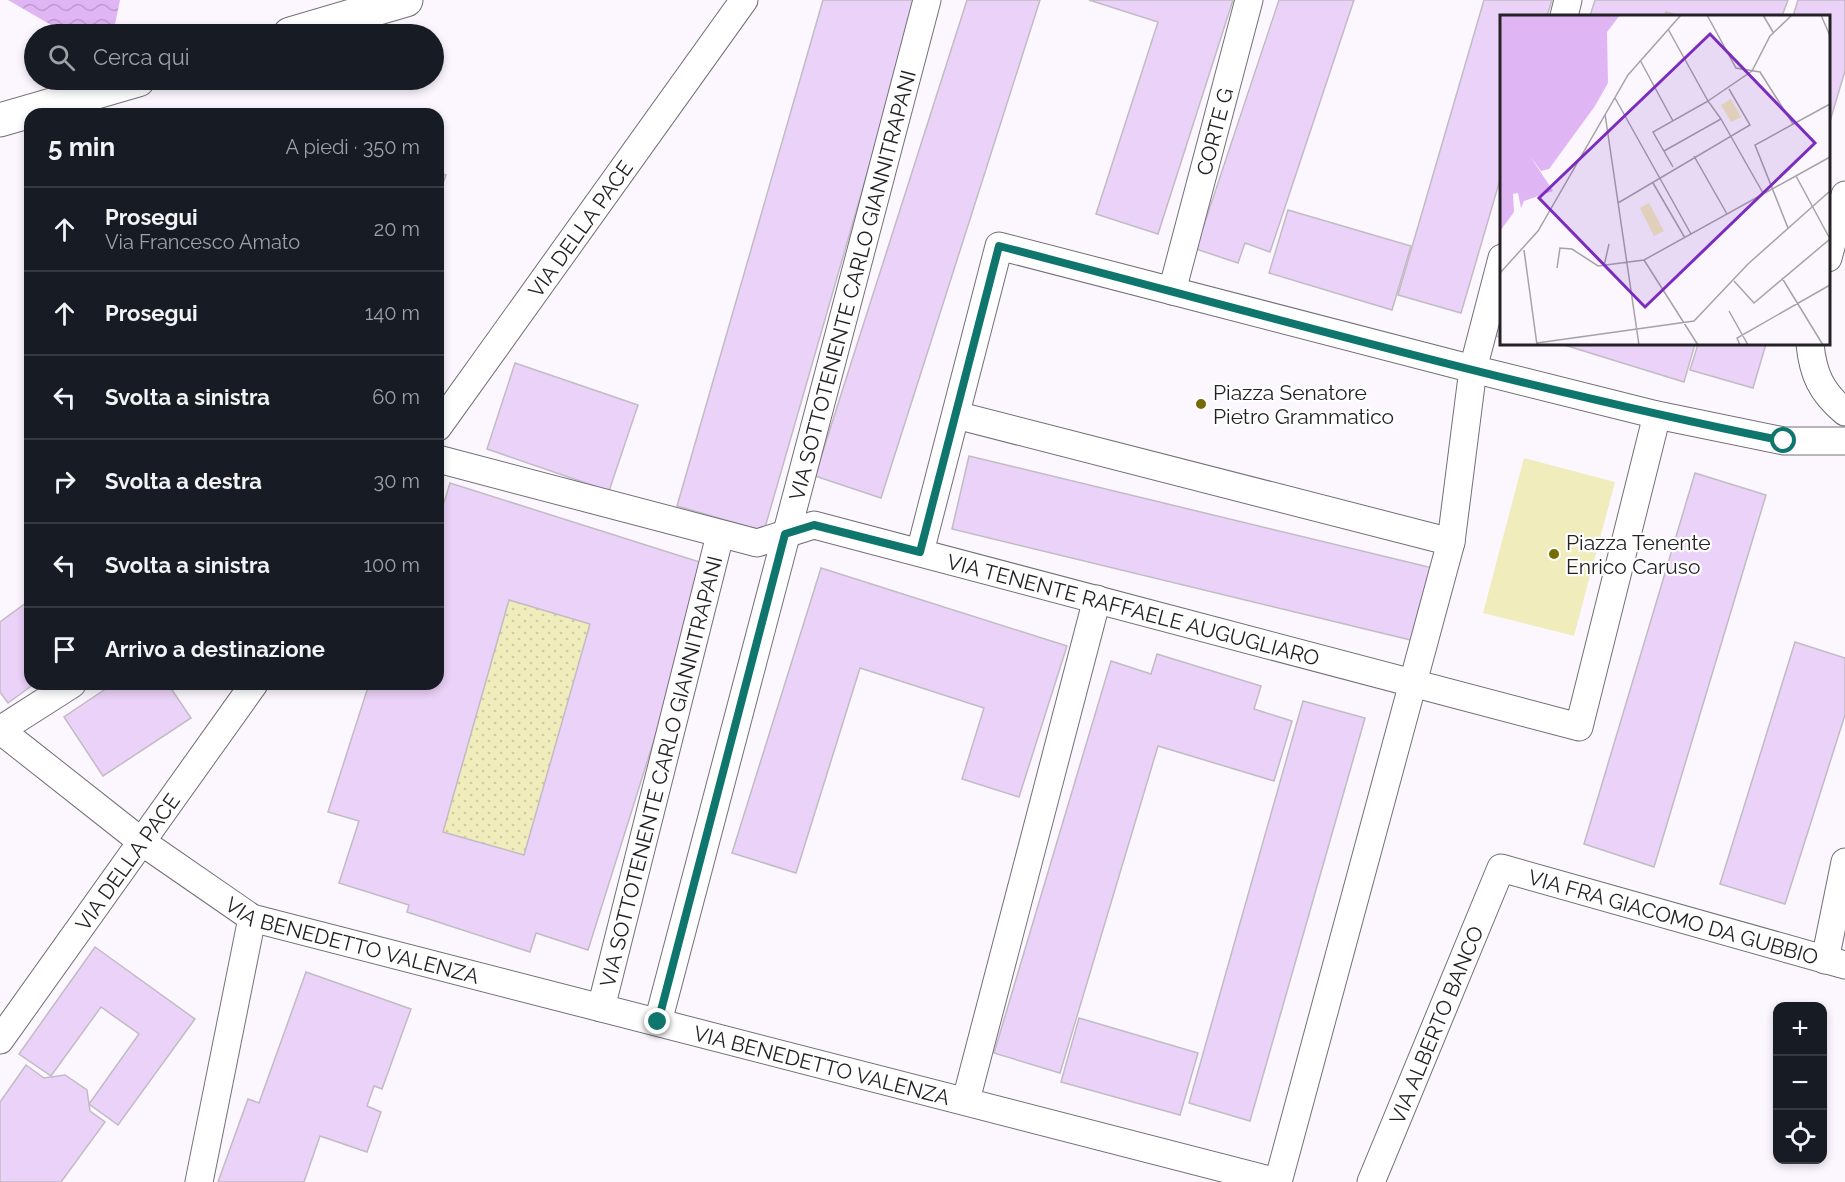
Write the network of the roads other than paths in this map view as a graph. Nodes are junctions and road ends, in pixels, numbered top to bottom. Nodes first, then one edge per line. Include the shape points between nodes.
1 (406, 0) edge
2 (727, 0) edge
3 (744, 0) edge
4 (927, 0) edge
5 (1249, 0) edge
6 (1568, 0) edge
7 (1564, 15) edge
8 (324, 24) edge
9 (724, 29) junction
10 (104, 90) edge
11 (41, 108) edge
12 (24, 113) edge
13 (0, 120) edge
14 (1845, 195) edge
15 (1830, 251) edge
16 (1500, 266) edge
17 (1172, 291) junction
18 (1809, 345) edge
19 (1473, 369) junction
20 (1845, 412) edge
21 (956, 415) junction
22 (1657, 415) junction
23 (444, 419) edge
24 (1845, 441) edge
25 (444, 461) edge
26 (785, 534) junction
27 (720, 535) junction
28 (1451, 542) junction
29 (920, 552) junction
30 (1097, 599) junction
31 (1412, 681) junction
32 (63, 690) edge
33 (250, 690) edge
34 (0, 730) edge
35 (142, 842) junction
36 (1845, 862) edge
37 (1501, 868) joint
38 (252, 918) junction
39 (1835, 962) edge
40 (601, 1008) junction
41 (658, 1022) junction
42 (0, 1040) edge
43 (966, 1100) junction
44 (199, 1182) edge
45 (1277, 1182) edge
46 (1371, 1182) edge

1 - 8 main road
2 - 9 street
3 - 9 street, VIA DELLA PACE
4 - 26 street, VIA SOTTOTENENTE CARLO GIANNITRAPANI
5 - 17 street, CORTE G
6 - 7 street
9 - 23 street, VIA DELLA PACE
10 - 11 main road
12 - 13 main road
14 - 15 street
16 - 19 street
17 - 19 street
17 - 21 street via 999,246
18 - 20 street via 1813,372
19 - 22 street
19 - 28 street
21 - 28 street
21 - 29 street
22 - 24 street via 1784,441
22 - 31 street, VIA TENENTE RAFFAELE AUGUGLIARO via 1579,727
25 - 27 street, VIA TENENTE RAFFAELE AUGUGLIARO
26 - 27 street, VIA TENENTE RAFFAELE AUGUGLIARO via 757,543
26 - 29 street, VIA TENENTE RAFFAELE AUGUGLIARO via 814,525
26 - 41 street, VIA SOTTOTENENTE CARLO GIANNITRAPANI
27 - 40 street, VIA SOTTOTENENTE CARLO GIANNITRAPANI
28 - 31 street
29 - 30 street, VIA TENENTE RAFFAELE AUGUGLIARO
30 - 31 street, VIA TENENTE RAFFAELE AUGUGLIARO
30 - 43 street
31 - 45 street
32 - 34 street
33 - 35 street, VIA DELLA PACE
34 - 35 street, VIA BENEDETTO VALENZA
35 - 38 street, VIA BENEDETTO VALENZA
35 - 42 street, VIA DELLA PACE
36 - 39 street
37 - 39 street, VIA FRA GIACOMO DA GUBBIO
37 - 46 street, VIA ALBERTO BANCO
38 - 40 street, VIA BENEDETTO VALENZA
38 - 44 street
40 - 41 street, VIA BENEDETTO VALENZA
41 - 43 street, VIA BENEDETTO VALENZA
43 - 45 street, VIA BENEDETTO VALENZA

